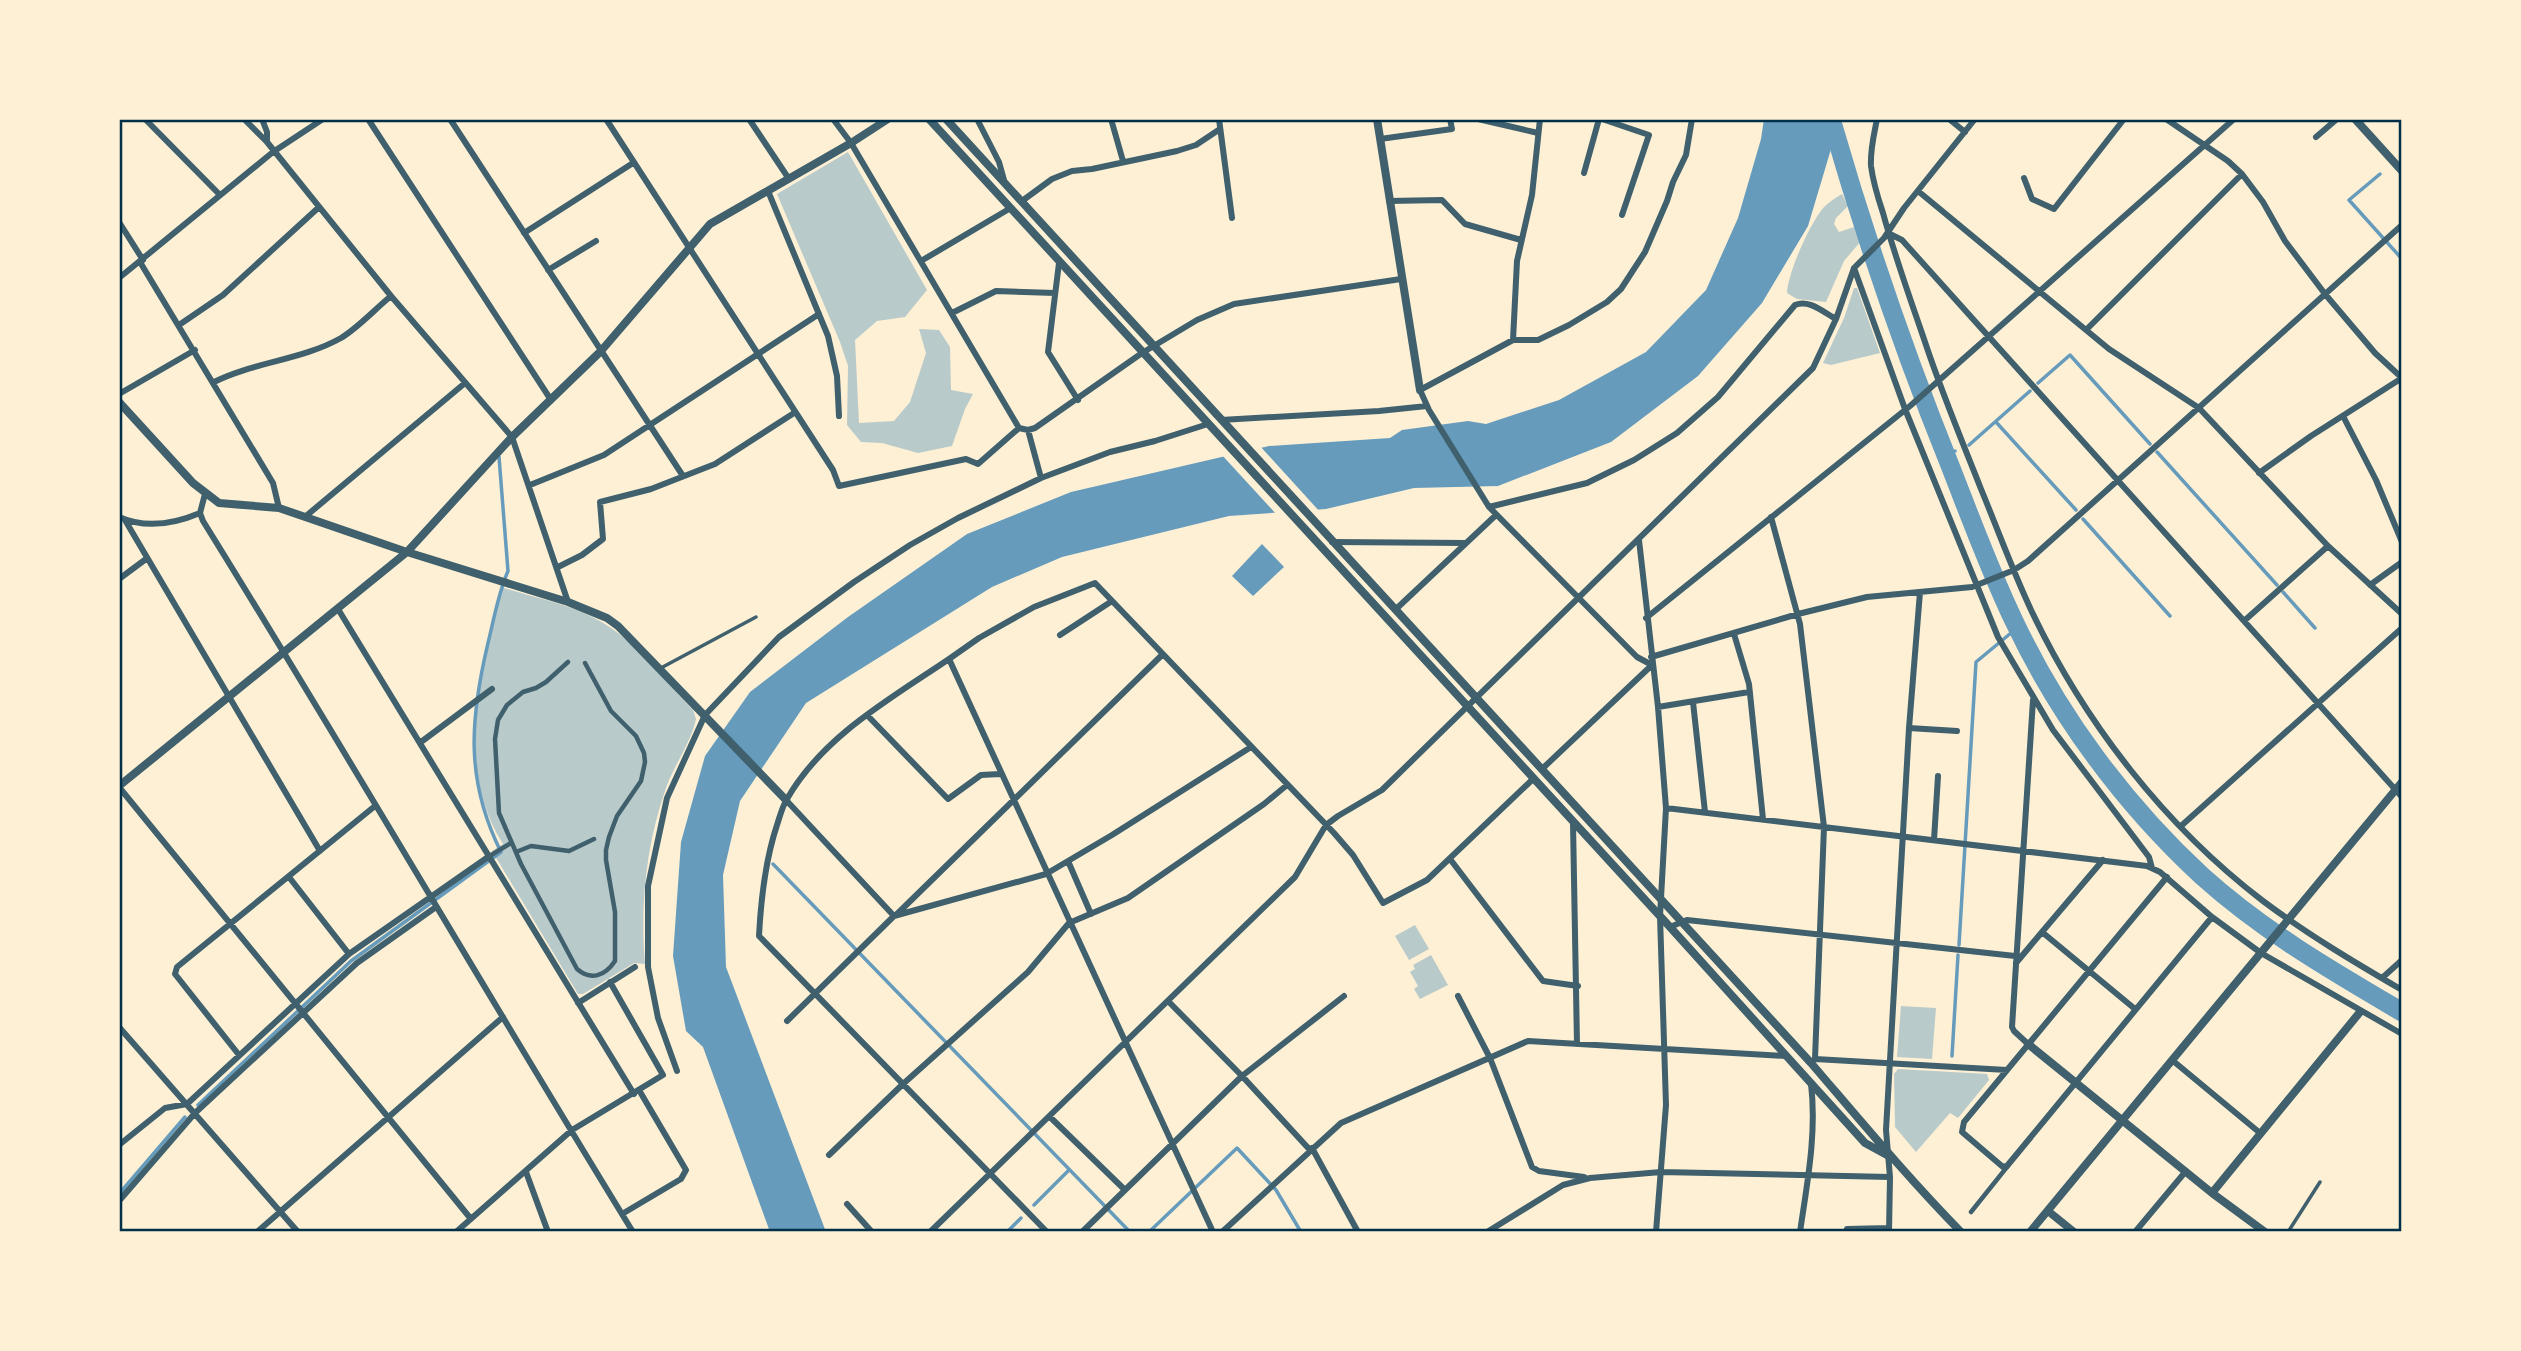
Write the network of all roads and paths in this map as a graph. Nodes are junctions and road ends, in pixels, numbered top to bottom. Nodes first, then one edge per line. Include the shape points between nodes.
1 (145, 119) edge
2 (244, 119) edge
3 (262, 119) edge
4 (323, 119) edge
5 (368, 119) edge
6 (450, 119) edge
7 (749, 119) edge
8 (833, 119) edge
9 (888, 119) edge
10 (929, 119) edge
11 (946, 119) edge
12 (977, 119) edge
13 (1111, 119) edge
14 (1219, 119) edge
15 (1377, 119) edge
16 (1450, 119) edge
17 (1478, 119) edge
18 (1540, 119) edge
19 (1600, 119) edge
20 (1692, 119) edge
21 (1877, 119) edge
22 (1949, 119) edge
23 (1975, 119) edge
24 (2124, 119) edge
25 (2166, 119) edge
26 (2234, 119) edge
27 (2337, 119) edge
28 (2355, 119) edge
29 (609, 120) edge
30 (1220, 129) junction
31 (1965, 132) junction
32 (1538, 133) junction
33 (2316, 137) dead end
34 (1380, 139) junction
35 (267, 142) junction
36 (851, 143) junction
37 (2204, 145) junction
38 (273, 152) junction
39 (1123, 161) junction
40 (634, 163) junction
41 (2402, 172) edge
42 (1584, 173) dead end
43 (2242, 174) junction
44 (2024, 178) dead end
45 (789, 179) junction
46 (1004, 180) junction
47 (768, 191) junction
48 (1918, 191) junction
49 (220, 195) junction
50 (1022, 201) junction
51 (1389, 201) junction
52 (318, 208) junction
53 (1009, 209) junction
54 (1622, 215) dead end
55 (1232, 218) dead end
56 (119, 222) edge
57 (2402, 225) edge
58 (524, 233) junction
59 (1886, 236) junction
60 (1521, 240) junction
61 (596, 241) dead end
62 (688, 248) junction
63 (141, 261) junction
64 (921, 261) junction
65 (1059, 263) junction
66 (1854, 268) junction
67 (548, 270) junction
68 (119, 278) edge
69 (1401, 279) junction
70 (2038, 292) junction
71 (1055, 293) junction
72 (2325, 294) junction
73 (391, 296) junction
74 (951, 313) junction
75 (819, 314) junction
76 (1836, 318) junction
77 (180, 326) junction
78 (2086, 330) junction
79 (1988, 337) junction
80 (1513, 340) junction
81 (1153, 346) junction
82 (195, 351) junction
83 (601, 351) junction
84 (1142, 353) junction
85 (757, 356) junction
86 (2402, 378) edge
87 (214, 382) junction
88 (1936, 382) junction
89 (465, 383) junction
90 (1420, 390) junction
91 (119, 394) edge
92 (551, 400) junction
93 (1078, 400) junction
94 (119, 402) edge
95 (1428, 408) junction
96 (1908, 408) junction
97 (2199, 408) junction
98 (794, 413) junction
99 (839, 416) dead end
100 (2343, 416) junction
101 (1222, 420) junction
102 (649, 424) junction
103 (1208, 424) junction
104 (1019, 428) junction
105 (1028, 430) junction
106 (512, 437) junction
107 (2259, 473) junction
108 (683, 476) junction
109 (1041, 478) junction
110 (2118, 480) junction
111 (530, 485) junction
112 (205, 494) junction
113 (279, 508) junction
114 (1489, 508) junction
115 (201, 513) junction
116 (1496, 514) junction
117 (306, 516) junction
118 (1772, 517) junction
119 (122, 519) edge
120 (1639, 539) junction
121 (1332, 542) junction
122 (2402, 542) edge
123 (1466, 543) junction
124 (2328, 546) junction
125 (407, 552) junction
126 (146, 559) junction
127 (2402, 562) edge
128 (558, 567) junction
129 (2012, 571) junction
130 (119, 579) edge
131 (1978, 585) junction
132 (2370, 585) junction
133 (1920, 592) junction
134 (1579, 598) junction
135 (1112, 601) junction
136 (568, 602) junction
137 (338, 609) junction
138 (1395, 610) junction
139 (1798, 614) junction
140 (2402, 614) edge
141 (756, 617) dead end
142 (1646, 618) junction
143 (2244, 621) junction
144 (2402, 628) edge
145 (1734, 634) junction
146 (1060, 635) dead end
147 (285, 652) junction
148 (1163, 654) junction
149 (948, 659) junction
150 (1651, 661) junction
151 (568, 662) dead end
152 (584, 663) dead end
153 (659, 669) junction
154 (492, 689) dead end
155 (1749, 692) junction
156 (229, 696) junction
157 (2033, 698) junction
158 (1476, 699) junction
159 (1693, 702) junction
160 (2318, 703) junction
161 (1468, 707) junction
162 (1658, 707) junction
163 (867, 715) junction
164 (707, 717) junction
165 (1909, 728) junction
166 (1957, 731) dead end
167 (421, 742) junction
168 (1251, 747) junction
169 (1542, 769) junction
170 (1000, 774) junction
171 (1938, 776) dead end
172 (1533, 779) junction
173 (2402, 782) edge
174 (1287, 785) junction
175 (119, 786) edge
176 (2395, 790) junction
177 (2402, 797) edge
178 (786, 800) junction
179 (1013, 802) junction
180 (375, 806) junction
181 (1666, 808) junction
182 (1705, 812) junction
183 (1763, 819) junction
184 (1573, 823) junction
185 (1326, 825) junction
186 (2181, 826) junction
187 (1824, 827) junction
188 (1903, 835) junction
189 (594, 839) dead end
190 (1934, 839) junction
191 (511, 843) junction
192 (320, 851) junction
193 (2022, 851) junction
194 (515, 852) junction
195 (488, 857) junction
196 (1450, 859) junction
197 (2103, 860) junction
198 (1068, 861) junction
199 (2152, 868) junction
200 (1046, 874) junction
201 (289, 877) junction
202 (2167, 877) junction
203 (430, 897) junction
204 (1660, 900) junction
205 (436, 907) junction
206 (1091, 914) junction
207 (894, 916) junction
208 (1660, 916) junction
209 (2212, 917) junction
210 (2287, 921) junction
211 (1680, 922) junction
212 (1069, 923) junction
213 (230, 925) junction
214 (1670, 927) junction
215 (2042, 932) junction
216 (1819, 934) junction
217 (1898, 942) junction
218 (2264, 950) junction
219 (349, 954) junction
220 (2016, 960) junction
221 (2402, 960) edge
222 (635, 967) dead end
223 (2089, 971) junction
224 (604, 972) junction
225 (2382, 978) junction
226 (610, 982) junction
227 (1578, 986) junction
228 (2402, 990) edge
229 (816, 994) junction
230 (1345, 996) dead end
231 (1458, 996) dead end
232 (1168, 1001) junction
233 (578, 1003) junction
234 (295, 1004) junction
235 (2135, 1009) junction
236 (2360, 1012) junction
237 (302, 1014) junction
238 (503, 1017) junction
239 (786, 1021) dead end
240 (119, 1027) edge
241 (2402, 1034) edge
242 (1126, 1043) junction
243 (1577, 1044) junction
244 (2028, 1044) junction
245 (1665, 1049) junction
246 (239, 1055) junction
247 (1787, 1056) junction
248 (1490, 1058) junction
249 (2172, 1060) junction
250 (1813, 1061) junction
251 (1890, 1063) junction
252 (2007, 1070) junction
253 (677, 1071) dead end
254 (1242, 1076) junction
255 (2076, 1082) junction
256 (903, 1084) junction
257 (1811, 1084) junction
258 (637, 1092) junction
259 (187, 1104) junction
260 (195, 1113) junction
261 (1050, 1116) junction
262 (387, 1118) junction
263 (2122, 1121) junction
264 (572, 1130) junction
265 (2260, 1133) junction
266 (1172, 1144) junction
267 (119, 1145) edge
268 (1311, 1149) junction
269 (828, 1155) dead end
270 (1889, 1156) junction
271 (2007, 1166) junction
272 (2186, 1171) junction
273 (526, 1172) junction
274 (1661, 1172) junction
275 (990, 1174) junction
276 (1809, 1174) junction
277 (1890, 1177) junction
278 (1590, 1178) junction
279 (2320, 1182) dead end
280 (1125, 1190) junction
281 (2212, 1193) junction
282 (119, 1200) edge
283 (846, 1204) dead end
284 (280, 1211) junction
285 (2048, 1211) junction
286 (1971, 1212) dead end
287 (622, 1214) junction
288 (471, 1219) junction
289 (1847, 1229) dead end
290 (1889, 1230) edge
291 (257, 1232) edge
292 (298, 1232) edge
293 (456, 1232) edge
294 (548, 1232) edge
295 (633, 1232) edge
296 (872, 1232) edge
297 (930, 1232) edge
298 (1047, 1232) edge
299 (1082, 1232) edge
300 (1213, 1232) edge
301 (1222, 1232) edge
302 (1358, 1232) edge
303 (1487, 1232) edge
304 (1656, 1232) edge
305 (1800, 1232) edge
306 (1961, 1232) edge
307 (2030, 1232) edge
308 (2074, 1232) edge
309 (2135, 1232) edge
310 (2265, 1232) edge
311 (2288, 1232) edge

1 - 49 street
2 - 35 street
3 - 35 street
4 - 38 street
5 - 92 street
6 - 58 street
7 - 45 street
8 - 36 street
9 - 36 street
10 - 53 street
11 - 46 street
12 - 46 street
13 - 39 street
14 - 30 street
15 - 34 street
16 - 34 street via 1452,129
17 - 32 street
18 - 32 street
19 - 42 street
19 - 54 street via 1649,135
20 - 80 street via 1686,155 1667,201 1645,252 1621,289 1591,312 1538,340
21 - 59 street via 1871,167
22 - 31 street
23 - 31 street
24 - 44 street via 2054,209 2032,199
25 - 37 street
26 - 37 street
27 - 33 street
28 - 41 street
29 - 40 street
30 - 39 street via 1196,145
30 - 55 street
31 - 48 street
32 - 60 street via 1532,195
34 - 51 street
35 - 38 street
36 - 45 street
36 - 64 street
37 - 43 street
37 - 70 street
38 - 49 street
38 - 52 street
39 - 50 street via 1072,171
40 - 58 street
40 - 62 street
43 - 72 street
43 - 78 street
45 - 47 street
46 - 50 street
47 - 62 street via 710,224
47 - 75 street
48 - 59 street
48 - 70 street
49 - 63 street
50 - 81 street
51 - 60 street via 1442,200 1465,224
51 - 69 street
52 - 73 street
52 - 77 street via 222,295
53 - 64 street
53 - 65 street
56 - 63 street
57 - 72 street
58 - 67 street
59 - 66 street
59 - 79 street via 1902,240
59 - 88 street
60 - 80 street
61 - 67 street
62 - 83 street
62 - 85 street
63 - 68 street
63 - 77 street
64 - 74 street
65 - 71 street
65 - 84 street
66 - 76 street
66 - 96 street
67 - 83 street
69 - 81 street via 1234,304
69 - 90 street
70 - 78 street
70 - 79 street
71 - 74 street via 996,291
71 - 93 street via 1048,352
72 - 86 street
72 - 97 street
73 - 87 street via 344,337
73 - 89 street
74 - 104 street
75 - 85 street
75 - 99 street via 837,376
76 - 114 street via 1808,303 1795,305 1718,397 1677,433 1587,483
76 - 120 street via 1813,368
77 - 82 street
78 - 97 street
79 - 88 street
79 - 110 street
80 - 90 street
81 - 84 street
81 - 101 street
82 - 87 street
82 - 91 street
83 - 92 street
83 - 102 street
84 - 93 street
84 - 103 street
85 - 98 street
85 - 102 street
86 - 100 street
87 - 113 street via 273,483
88 - 96 street
88 - 129 street
89 - 106 street
89 - 117 street
90 - 95 street
92 - 106 street
93 - 105 street
94 - 112 street
95 - 101 street
95 - 114 street
96 - 118 street
96 - 131 street
97 - 107 street
97 - 110 street
98 - 104 street via 839,486 966,459 978,464
98 - 108 street via 723,460
100 - 107 street
100 - 122 street
101 - 121 street
102 - 108 street
102 - 111 street via 604,455
103 - 109 street
103 - 161 street
104 - 105 street
105 - 109 street
106 - 111 street
106 - 125 street
107 - 124 street
108 - 128 street via 600,502 603,540
109 - 164 street via 950,523 854,582 779,637
110 - 129 street
110 - 143 street
111 - 128 street
112 - 113 street via 219,503
112 - 115 street
113 - 117 street
114 - 116 street
115 - 119 street via 182,521 146,525
115 - 147 street
116 - 123 street
116 - 134 street
117 - 125 street
118 - 139 street
118 - 142 street
119 - 126 street
120 - 134 street
120 - 142 street
121 - 123 street
121 - 138 street
123 - 138 street
124 - 132 street
124 - 143 street
125 - 136 street
125 - 137 street
126 - 130 street
126 - 156 street
127 - 132 street
128 - 136 street
129 - 131 street
129 - 186 street via 2082,702 2130,769
131 - 133 street
131 - 157 street via 1997,637
132 - 140 street
133 - 139 street via 1867,597
133 - 165 street
134 - 150 street via 1637,657
134 - 158 street
135 - 146 street
135 - 148 street
135 - 149 street via 1095,583 1034,607
136 - 153 street via 618,626
137 - 147 street
137 - 167 street
138 - 158 street
139 - 145 street
139 - 187 street
141 - 153 lane
142 - 150 street
143 - 160 street
144 - 160 street
145 - 150 street
145 - 155 street
147 - 156 street
147 - 180 street
148 - 168 street
148 - 179 street
149 - 163 street
149 - 170 street
150 - 162 street
150 - 169 street
151 - 191 street via 545,682 519,694 498,720 498,802
152 - 224 street via 611,711 636,736 645,762 641,780 609,837 606,860 615,912 615,957
153 - 164 street
154 - 167 street
155 - 159 street
155 - 183 street
156 - 175 street
156 - 192 street
157 - 193 street
157 - 199 street via 2149,856
158 - 161 street
158 - 169 street
159 - 162 street
159 - 182 street
160 - 176 street
160 - 186 street
161 - 172 street
161 - 185 street via 1382,790
162 - 181 street
163 - 170 street via 948,799 981,775
163 - 178 street via 836,739
164 - 178 street
164 - 253 street via 667,799 648,886 648,967 658,1018
165 - 166 street
165 - 188 street
167 - 195 street
168 - 174 street
168 - 198 street
169 - 204 street
170 - 179 street
171 - 190 street
172 - 184 street
172 - 196 street
173 - 176 street
174 - 185 street
174 - 206 street via 1128,898
175 - 213 street
176 - 177 street
176 - 210 street
178 - 207 street
178 - 229 street via 764,873 759,936
179 - 200 street
179 - 207 street
180 - 192 street
180 - 203 street
181 - 182 street
181 - 204 street
182 - 183 street
183 - 187 street
184 - 208 street
184 - 227 street
185 - 196 street via 1353,855 1384,903 1427,880
185 - 232 street via 1295,877
186 - 210 street
187 - 188 street
187 - 216 street
188 - 190 street
188 - 217 street
189 - 194 street via 569,851 531,846
190 - 193 street
191 - 194 street
191 - 195 street
192 - 201 street
193 - 197 street
193 - 220 street
194 - 224 street via 577,969 588,977
195 - 203 street
195 - 233 street
196 - 227 street via 1543,981
197 - 199 street
197 - 215 street
198 - 200 street
198 - 206 street
199 - 202 street
200 - 207 street
200 - 212 street
201 - 213 street
201 - 219 street
202 - 209 street
202 - 223 street
203 - 205 street
203 - 219 street
204 - 208 street
204 - 211 street
205 - 237 street via 357,963
205 - 238 street
206 - 212 street
207 - 229 street
208 - 214 street
208 - 245 street
209 - 218 street
209 - 235 street
210 - 218 street
210 - 225 street
211 - 214 street
211 - 216 street
211 - 250 street
212 - 242 street
212 - 256 street via 1028,972
213 - 234 street
213 - 246 street via 177,967 175,974
214 - 247 street
215 - 220 street
215 - 223 street
216 - 217 street
216 - 250 street
217 - 220 street
217 - 251 street
218 - 236 street
218 - 249 street
219 - 234 street
220 - 244 street via 2012,1027
221 - 225 street
222 - 226 street
223 - 235 street
223 - 244 street
224 - 226 street
225 - 228 street
226 - 233 street
226 - 258 street via 663,1075
227 - 243 street
229 - 239 street
229 - 256 street
230 - 254 street
231 - 248 street
232 - 242 street
232 - 254 street
233 - 258 street
234 - 237 street
234 - 246 street
235 - 255 street
236 - 241 street
236 - 265 street
237 - 260 street
237 - 262 street
238 - 262 street
238 - 264 street
240 - 259 street
242 - 261 street
242 - 266 street
243 - 245 street
243 - 248 street via 1528,1041
244 - 252 street
244 - 255 street
245 - 247 street
245 - 274 street
246 - 259 street
247 - 257 street
248 - 268 street via 1346,1120
248 - 278 street via 1532,1167
249 - 263 street
249 - 265 street
250 - 251 street
250 - 270 street
251 - 252 street
251 - 270 street via 1885,1130
252 - 271 street via 1961,1129
254 - 266 street
254 - 268 street
255 - 263 street
255 - 271 street
256 - 269 street
256 - 275 street
257 - 270 street via 1865,1143
257 - 276 street
258 - 264 street
258 - 287 street via 686,1170 681,1179
259 - 260 street
259 - 267 street via 165,1108
260 - 282 street
260 - 284 street
261 - 275 street
261 - 280 street
262 - 284 street
262 - 288 street
263 - 272 street
263 - 285 street
264 - 273 street
264 - 287 street
265 - 281 street
266 - 280 street
266 - 300 street
268 - 301 street
268 - 302 street
270 - 277 street
270 - 306 street
271 - 286 street
272 - 281 street
272 - 309 street
273 - 288 street
273 - 294 street
274 - 276 street
274 - 278 street
274 - 304 street
275 - 297 street
275 - 298 street
276 - 277 street
276 - 305 street
277 - 290 street
278 - 303 street via 1563,1185
279 - 311 lane
280 - 299 street
281 - 310 street
283 - 296 street
284 - 291 street
284 - 292 street
285 - 307 street
285 - 308 street
287 - 295 street
288 - 293 street
289 - 290 street

